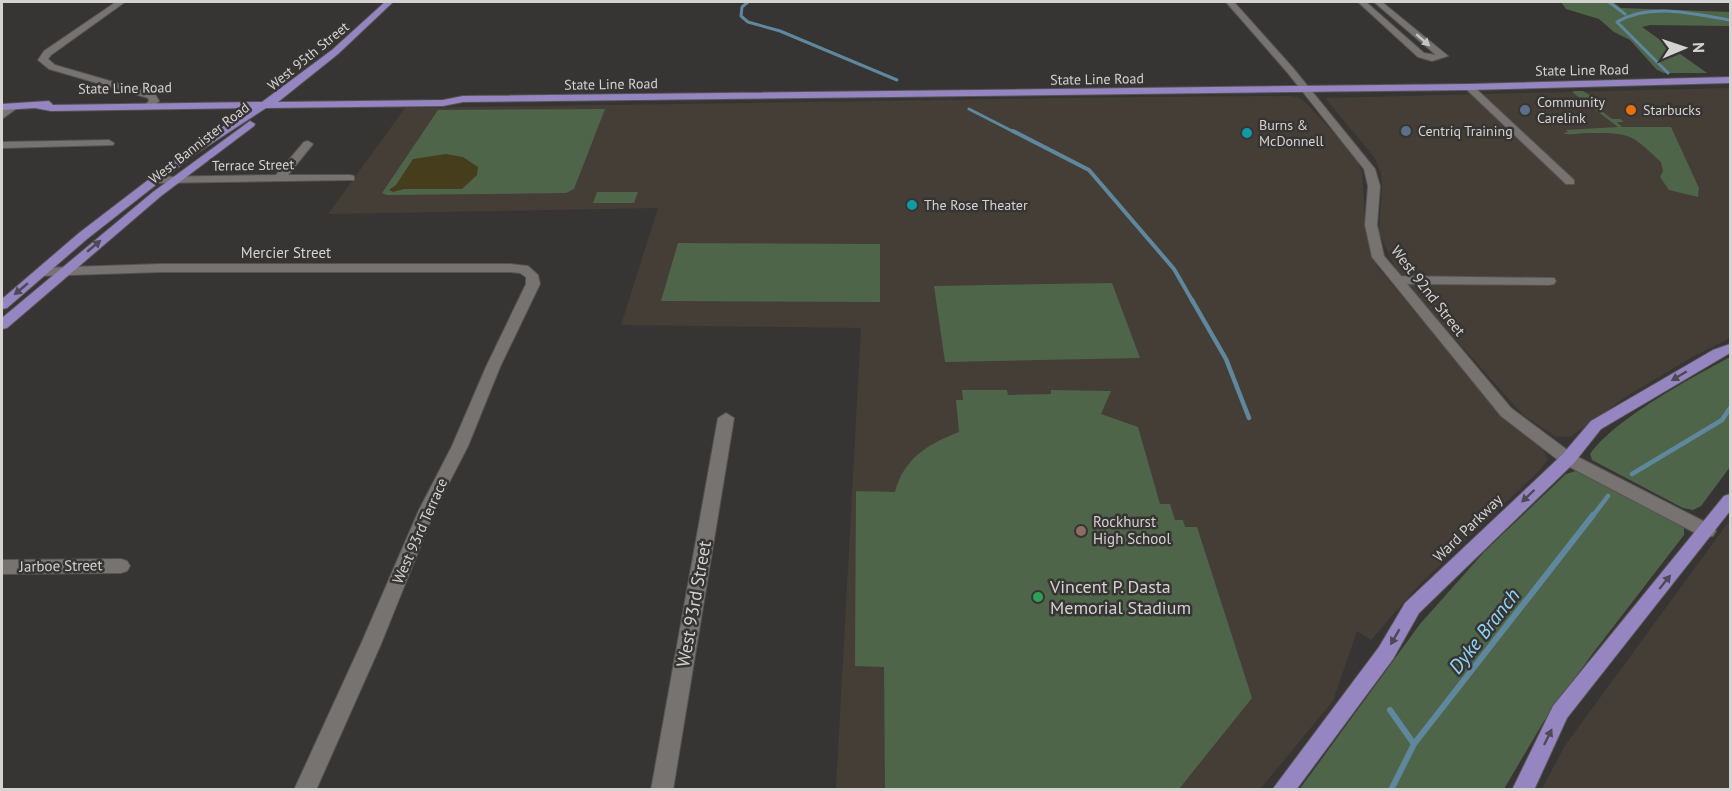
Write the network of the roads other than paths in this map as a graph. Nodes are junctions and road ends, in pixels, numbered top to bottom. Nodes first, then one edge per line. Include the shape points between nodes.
1 (122, 2) edge
2 (389, 2) edge
3 (1230, 2) edge
4 (1362, 2) edge
5 (1378, 2) edge
6 (1731, 80) edge
7 (1469, 87) junction
8 (1305, 89) junction
9 (272, 102) junction
10 (151, 104) junction
11 (225, 106) junction
12 (5, 109) edge
13 (229, 127) junction
14 (109, 143) dead end
15 (308, 144) dead end
16 (2, 145) edge
17 (350, 178) dead end
18 (279, 179) junction
19 (156, 180) junction
20 (174, 181) junction
21 (1570, 182) dead end
22 (63, 272) junction
23 (40, 273) junction
24 (530, 273) joint
25 (1395, 280) junction
26 (1549, 281) dead end
27 (2, 305) edge
28 (2, 325) edge
29 (1731, 348) edge
30 (726, 418) dead end
31 (1568, 459) junction
32 (1731, 500) edge
33 (1707, 531) junction
34 (121, 566) dead end
35 (2, 567) edge
36 (305, 789) edge
37 (662, 789) edge
38 (1283, 789) edge
39 (1523, 789) edge

1 - 10 street via 47,53 43,60 52,67 152,96
2 - 9 main road, West 95th Street
3 - 8 street, West 92nd Street
5 -> 4 street via 1443,56 1421,55
6 - 7 main road, State Line Road
7 - 8 main road, State Line Road
7 - 21 street
8 - 9 main road, State Line Road via 463,99 443,103
8 - 25 street, West 92nd Street via 1369,169 1374,186 1371,225 1378,257
9 - 10 main road, State Line Road
9 - 11 main road, State Line Road
9 - 13 main road, West Bannister Road
9 - 20 main road, West Bannister Road via 260,117
10 - 11 main road, State Line Road
10 - 12 main road, State Line Road
11 - 13 main road via 236,114
13 - 19 main road, West Bannister Road
14 - 16 street
15 - 18 street
17 - 18 street, Terrace Street
18 - 20 street, Terrace Street
19 - 20 street, Terrace Street
19 - 23 main road, West Bannister Road
22 -> 20 main road, West Bannister Road
22 - 23 street, Mercier Street
22 - 24 street, Mercier Street via 161,268 510,268
22 - 28 main road, West Bannister Road
23 -> 27 main road, West Bannister Road
24 - 36 street, West 93rd Terrace via 533,284 427,510
25 - 26 street
25 - 31 street, West 92nd Street via 1506,412
29 -> 31 main road, Ward Parkway via 1596,425
30 - 37 street, West 93rd Street
31 - 33 street, West 92nd Street
31 -> 38 main road, Ward Parkway via 1412,608 1374,670
32 - 33 main road
39 -> 33 main road via 1560,712
34 - 35 street, Jarboe Street

